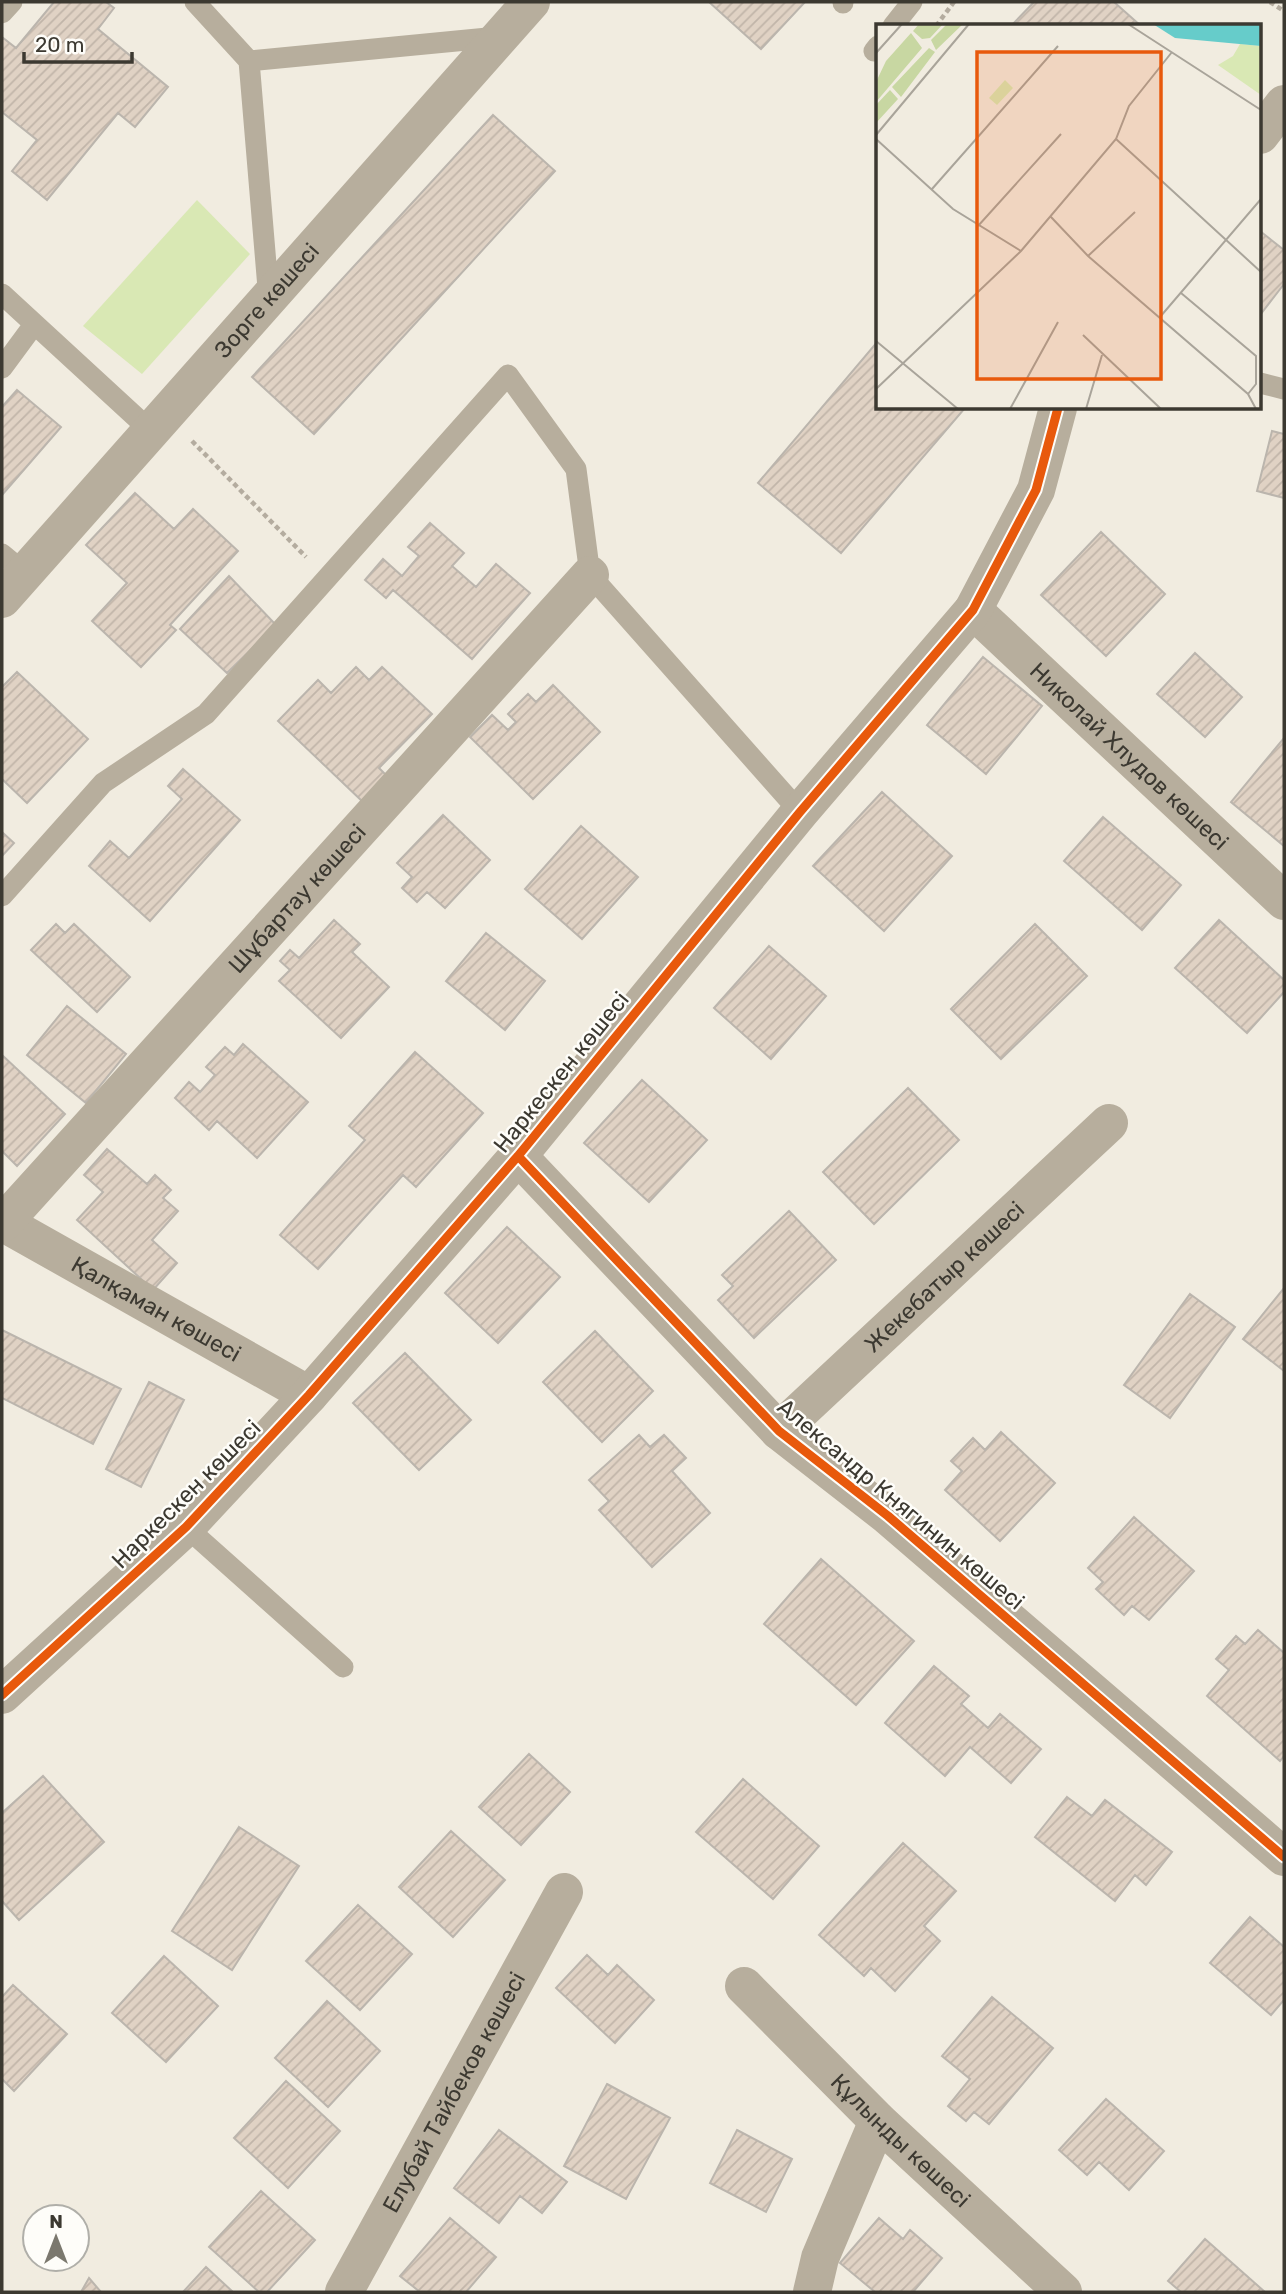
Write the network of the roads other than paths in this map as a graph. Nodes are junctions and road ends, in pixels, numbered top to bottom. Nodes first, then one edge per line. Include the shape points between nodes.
1 (12, 2) edge
2 (195, 2) edge
3 (531, 2) edge
4 (912, 2) edge
5 (2, 13) edge
6 (895, 24) edge
7 (500, 37) junction
8 (249, 61) junction
9 (1284, 104) edge
10 (1262, 132) edge
11 (2, 294) edge
12 (269, 300) junction
13 (33, 326) junction
14 (2, 368) edge
15 (1262, 384) edge
16 (1284, 389) edge
17 (1057, 410) edge
18 (160, 424) junction
19 (9, 575) edge
20 (590, 575) junction
21 (973, 610) junction
22 (800, 812) junction
23 (2, 896) edge
24 (1284, 901) edge
25 (1109, 1123) dead end
26 (517, 1156) junction
27 (2, 1223) edge
28 (309, 1395) junction
29 (779, 1431) junction
30 (186, 1527) junction
31 (343, 1667) dead end
32 (2, 1693) edge
33 (1284, 1856) edge
34 (564, 1892) dead end
35 (744, 1986) dead end
36 (878, 2122) junction
37 (344, 2292) edge
38 (811, 2292) edge
39 (1063, 2292) edge

1 - 5 lane
2 - 8 lane
3 - 7 street, Зорге көшесі
4 - 6 lane
7 - 8 lane
7 - 12 street, Зорге көшесі
8 - 12 lane
9 - 10 street
11 - 13 lane
12 - 18 street, Зорге көшесі
13 - 14 lane
13 - 18 lane
15 - 16 lane
17 - 21 street, Наркескен көшесі via 1036,490
18 - 19 street, Зорге көшесі
20 - 22 lane
20 - 23 lane via 576,468 508,375 206,714 103,783
20 - 27 street, Шұбартау көшесі
21 - 22 street, Наркескен көшесі
21 - 24 street, Николай Хлудов көшесі
22 - 26 street, Наркескен көшесі
25 - 29 street, Жекебатыр көшесі
26 - 28 street, Наркескен көшесі
26 - 29 street, Александр Княгинин көшесі
27 - 28 street, Қалқаман көшесі
28 - 30 street, Наркескен көшесі
29 - 33 street, Александр Княгинин көшесі via 888,1516
30 - 31 lane
30 - 32 street, Наркескен көшесі
34 - 37 street, Елубай Тайбеков көшесі
35 - 36 street, Құлынды көшесі
36 - 38 street via 820,2258
36 - 39 street, Құлынды көшесі

